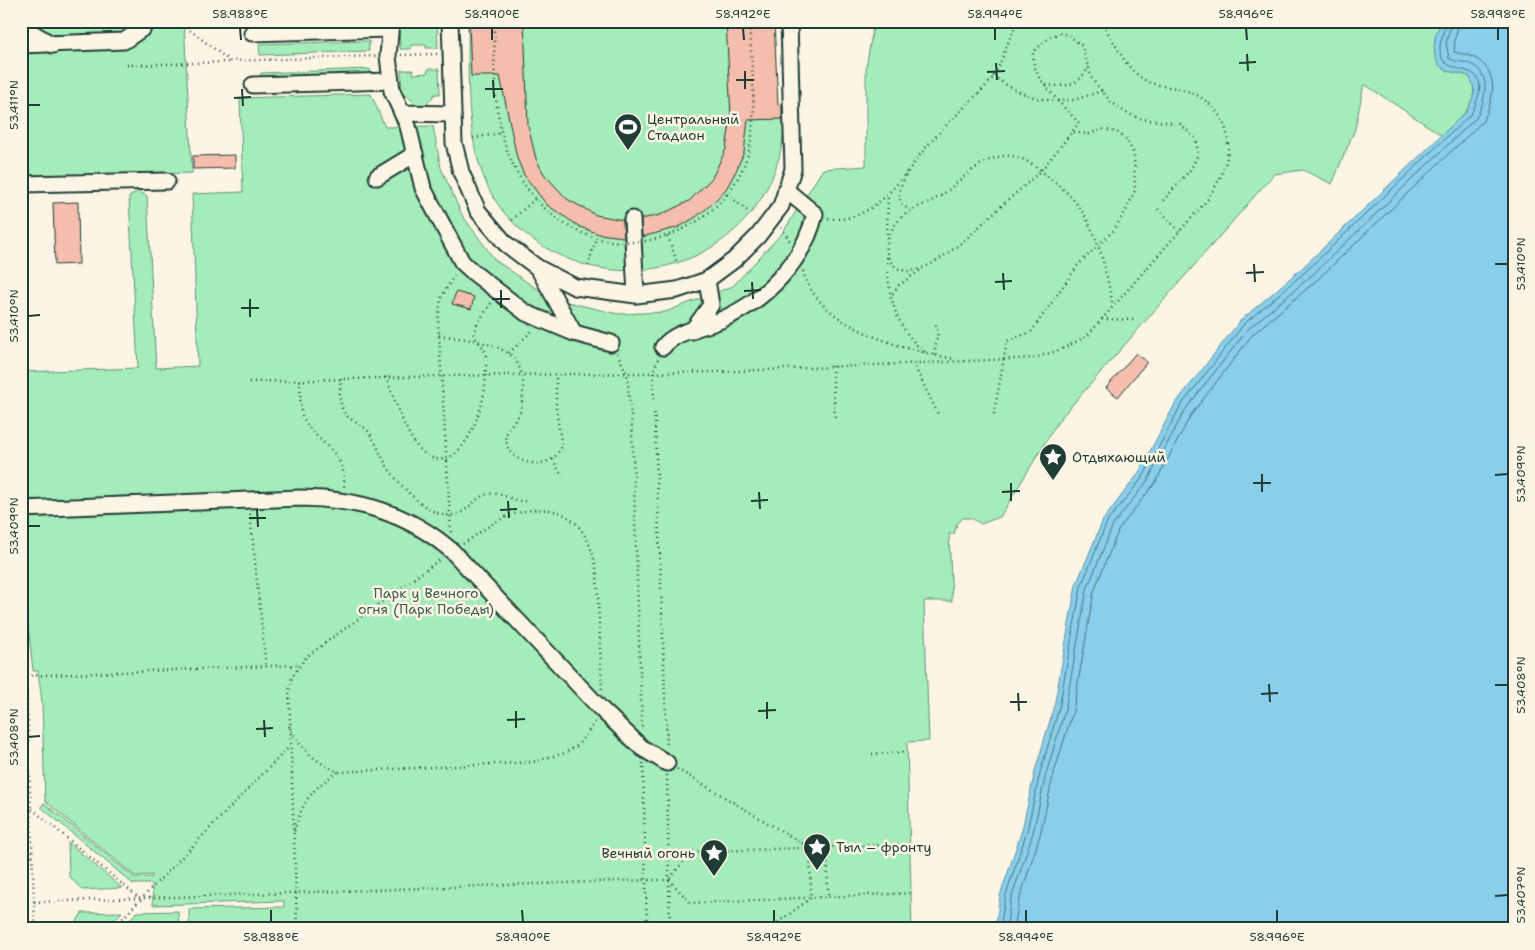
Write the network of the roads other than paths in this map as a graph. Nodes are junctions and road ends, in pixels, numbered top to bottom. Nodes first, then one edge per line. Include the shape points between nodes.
1 (143, 21) edge
2 (450, 21) edge
3 (789, 21) edge
4 (390, 25) edge
5 (21, 26) edge
6 (252, 33) dead end
7 (53, 45) junction
8 (21, 46) edge
9 (391, 81) junction
10 (253, 85) dead end
11 (402, 113) junction
12 (452, 114) junction
13 (415, 154) junction
14 (377, 176) dead end
15 (167, 181) dead end
16 (21, 184) edge
17 (786, 190) junction
18 (632, 219) dead end
19 (538, 268) junction
20 (707, 280) junction
21 (636, 296) junction
22 (692, 331) junction
23 (574, 333) junction
24 (611, 343) road end
25 (662, 347) road end
26 (21, 510) edge
27 (667, 763) road end

1 - 7 lane via 143,28 124,41
2 - 12 lane
3 - 17 lane via 793,169
4 - 6 lane
4 - 9 lane via 388,56
5 - 7 lane
7 - 8 lane
9 - 10 lane
9 - 11 lane
11 - 12 lane
11 - 13 lane
12 - 19 lane via 461,172 478,211 506,244
13 - 14 lane
13 - 23 lane via 423,188 462,262 526,313
15 - 16 lane
17 - 20 lane via 781,206 758,236
17 - 22 lane via 815,214 810,234 799,255 750,305
18 - 21 lane
19 - 21 lane via 575,287
19 - 23 lane
20 - 21 lane via 677,290
20 - 22 lane via 711,305
22 - 25 lane via 669,339
23 - 24 lane
26 - 27 lane via 302,498 364,504 396,515 452,551 601,709 642,748

